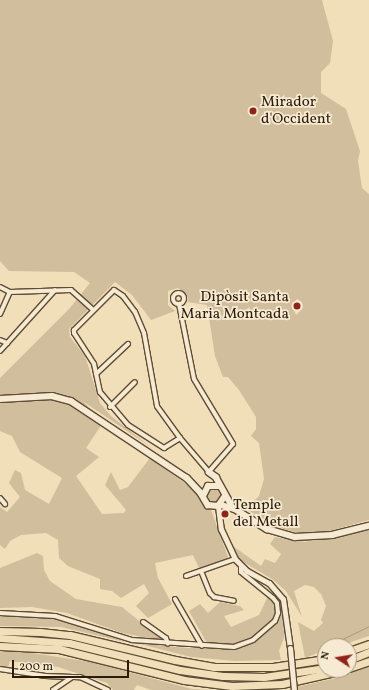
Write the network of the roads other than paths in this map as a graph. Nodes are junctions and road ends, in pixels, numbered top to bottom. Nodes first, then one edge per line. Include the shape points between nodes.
1 (0, 287) edge
2 (55, 290) junction
3 (10, 292) junction
4 (179, 304) dead end
5 (93, 310) junction
6 (0, 314) edge
7 (0, 340) edge
8 (7, 343) junction
9 (128, 344) dead end
10 (0, 351) edge
11 (96, 374) junction
12 (135, 382) dead end
13 (0, 399) edge
14 (110, 407) junction
15 (180, 438) junction
16 (210, 473) junction
17 (196, 486) junction
18 (220, 486) junction
19 (209, 487) junction
20 (225, 496) junction
21 (203, 497) junction
22 (0, 498) edge
23 (5, 504) dead end
24 (220, 506) junction
25 (212, 507) junction
26 (235, 510) junction
27 (369, 526) edge
28 (221, 529) junction
29 (234, 560) junction
30 (241, 566) junction
31 (201, 571) junction
32 (186, 576) dead end
33 (175, 599) dead end
34 (234, 601) dead end
35 (0, 613) edge
36 (143, 622) dead end
37 (0, 631) edge
38 (0, 638) edge
39 (168, 644) junction
40 (369, 644) edge
41 (0, 646) edge
42 (202, 646) junction
43 (357, 648) edge
44 (369, 652) edge
45 (357, 657) edge
46 (317, 660) edge
47 (369, 661) edge
48 (357, 665) edge
49 (0, 668) edge
50 (317, 669) edge
51 (317, 676) edge
52 (73, 677) junction
53 (53, 690) edge
54 (108, 690) edge
55 (294, 690) edge

1 - 3 street
2 - 3 street
2 - 5 street via 73,291
2 - 8 street
3 - 6 street
4 - 16 street via 194,378 232,444
5 - 11 street via 74,333 89,353
5 - 15 street via 114,290 136,312 150,354 157,406
7 - 8 street
8 - 10 street
9 - 11 street
11 - 14 street via 100,392
12 - 14 street
13 - 17 main road via 52,396 71,401
14 - 15 street via 128,425 158,446 164,448
15 - 16 street
16 - 18 main road via 216,477
16 - 19 main road
17 - 19 main road
17 - 21 main road
18 - 19 main road
18 - 20 main road
19 - 21 main road
20 - 24 main road
20 - 26 main road
21 - 25 main road via 206,504
22 - 23 street
24 - 25 main road
24 - 26 main road
24 - 28 street
25 - 28 street
26 - 27 main road via 258,525 294,537 324,536
28 - 29 street
29 - 30 street
29 - 31 street
30 - 42 street via 241,572 277,603 278,613 275,621 253,640 234,647
30 - 55 street, bridge via 269,583 283,599
31 - 32 street
31 - 34 street via 214,597
33 - 42 street
35 - 39 street via 55,616 132,640
36 - 39 street via 166,638
37 - 46 highway via 70,635 214,667 273,667
38 - 50 highway via 55,641 187,671 235,677 286,675
39 - 42 street
40 - 43 highway
41 - 51 highway via 66,650 174,678 219,685 282,684
44 - 45 highway
47 - 48 highway
49 - 52 street via 45,676
52 - 53 street
52 - 54 street via 80,677

